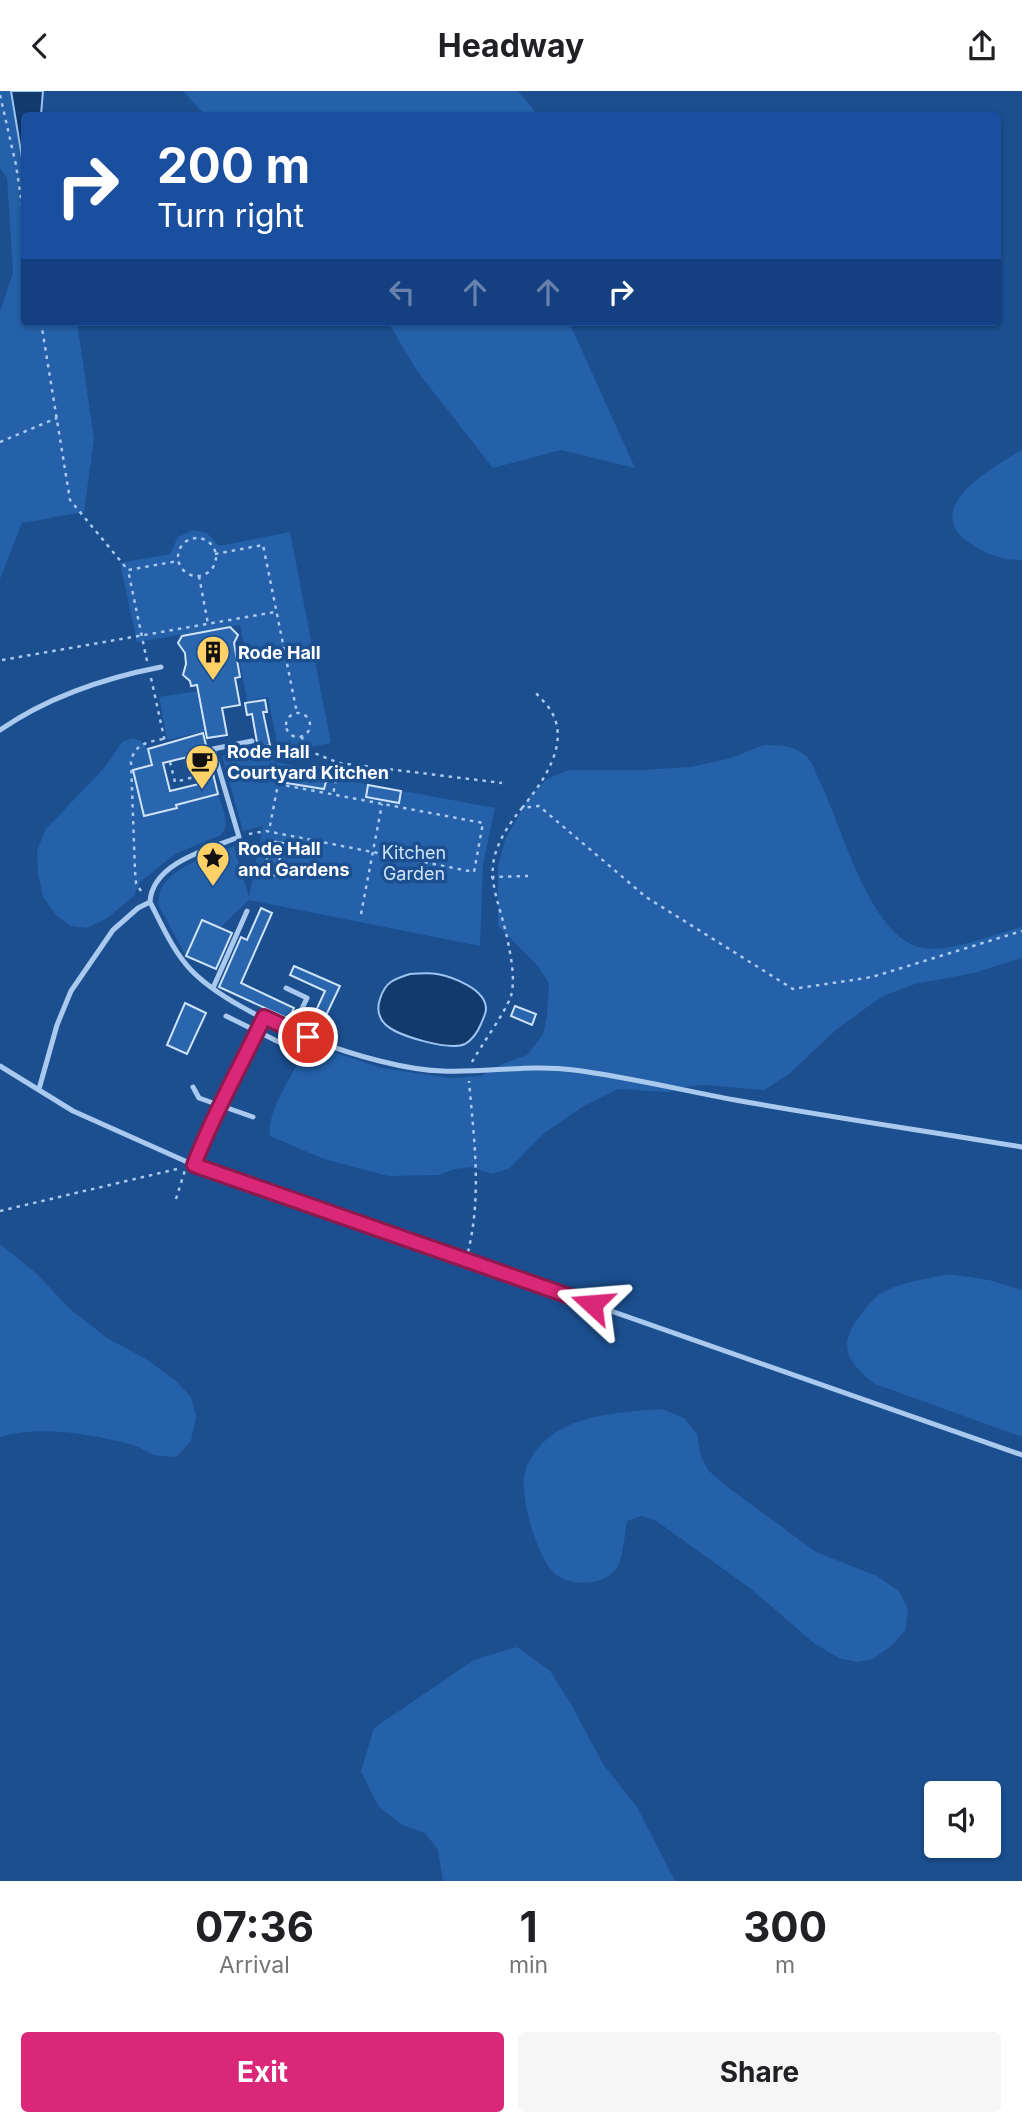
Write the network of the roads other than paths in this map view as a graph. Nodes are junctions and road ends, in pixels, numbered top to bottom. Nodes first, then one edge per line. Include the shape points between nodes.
1 (161, 667) dead end
2 (0, 730) edge
3 (252, 741) dead end
4 (150, 902) junction
5 (247, 911) dead end
6 (286, 988) dead end
7 (213, 989) junction
8 (226, 1016) dead end
9 (264, 1017) junction
10 (292, 1030) junction
11 (257, 1032) junction
12 (285, 1045) dead end
13 (0, 1066) edge
14 (193, 1087) dead end
15 (39, 1089) junction
16 (222, 1106) junction
17 (253, 1117) dead end
18 (1022, 1146) edge
19 (194, 1165) junction
20 (1022, 1455) edge

1 - 2 lane via 102,680
3 - 4 lane via 213,749 239,837 177,864 155,883
4 - 7 lane via 181,958
4 - 15 lane via 113,930 71,991
5 - 7 lane
6 - 10 lane via 307,998
7 - 9 lane
8 - 11 lane
9 - 10 lane
9 - 11 lane
10 - 18 lane via 379,1061 440,1072 573,1070
11 - 12 lane
11 - 16 lane
13 - 15 lane
14 - 16 lane via 199,1098
15 - 19 lane via 73,1111
16 - 17 lane
16 - 19 lane
19 - 20 lane

